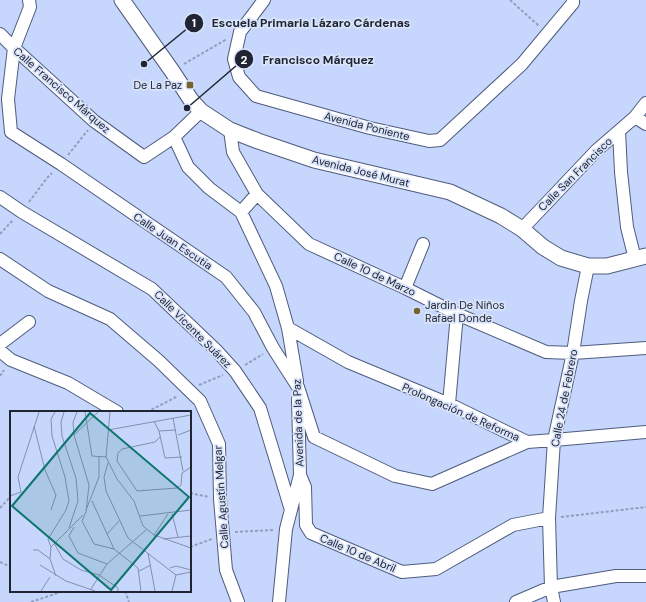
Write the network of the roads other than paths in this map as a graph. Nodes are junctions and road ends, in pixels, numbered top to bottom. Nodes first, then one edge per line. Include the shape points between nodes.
1 (29, 0) edge
2 (264, 0) edge
3 (573, 0) edge
4 (124, 1) edge
5 (0, 34) edge
6 (14, 48) junction
7 (646, 103) edge
8 (201, 111) junction
9 (636, 117) junction
10 (0, 124) edge
11 (646, 124) edge
12 (230, 130) junction
13 (619, 131) junction
14 (11, 132) junction
15 (174, 136) junction
16 (257, 194) junction
17 (0, 197) edge
18 (241, 212) junction
19 (522, 229) junction
20 (423, 244) dead end
21 (641, 257) edge
22 (0, 259) edge
23 (588, 266) junction
24 (405, 288) junction
25 (457, 314) junction
26 (29, 322) dead end
27 (288, 328) junction
28 (0, 344) edge
29 (646, 348) edge
30 (0, 351) edge
31 (573, 353) junction
32 (298, 387) junction
33 (449, 404) junction
34 (115, 411) edge
35 (646, 432) edge
36 (554, 440) junction
37 (527, 442) junction
38 (300, 475) junction
39 (291, 511) junction
40 (550, 518) junction
41 (646, 576) edge
42 (551, 587) junction
43 (238, 602) edge
44 (279, 602) edge
45 (516, 602) edge
46 (554, 602) edge

1 - 6 street via 30,7
2 - 3 street, Avenida Poniente via 240,32 234,59 239,77 256,96 370,128 429,141 440,140 522,64
4 - 8 street, Avenida José Murat
5 - 6 street, Calle Francisco Márquez
6 - 14 street via 8,99
6 - 15 street, Calle Francisco Márquez via 94,121 144,157
7 - 9 street, Calle San Francisco
8 - 12 street, Avenida José Murat
8 - 15 street, Calle Francisco Márquez
9 - 11 street
9 - 13 street, Calle San Francisco
10 - 14 street, Calle Juan Escutia
12 - 16 street, Calle 10 de Marzo via 233,152
12 - 19 street, Avenida José Murat via 314,160 450,192
13 - 19 street, Calle San Francisco via 597,150
13 - 21 street via 627,227
14 - 32 street, Calle Juan Escutia via 226,277 254,312
15 - 18 street, Avenida de la Paz via 188,167 209,188
16 - 18 street
16 - 24 street, Calle 10 de Marzo via 309,244
17 - 39 street, Calle Vicente Suárez via 152,288 216,350 235,371 260,408
18 - 27 street, Avenida de la Paz via 276,286
19 - 23 street, Avenida José Murat via 560,258
20 - 24 street
21 - 23 street, Avenida José Murat via 607,266
22 - 43 street, Calle Agustín Melgar via 48,291 110,320 160,361 200,401 218,444 226,570
23 - 31 street, Calle 24 de Febrero
24 - 25 street, Calle 10 de Marzo
25 - 31 street, Calle 10 de Marzo via 546,352
25 - 33 street
26 - 28 street
27 - 32 street, Avenida de la Paz
27 - 33 street, Prolongación de Reforma via 348,362
29 - 31 street, Calle 10 de Marzo
30 - 34 street via 11,360 68,383
31 - 36 street, Calle 24 de Febrero
32 - 37 street via 314,437 395,476 432,484
32 - 38 street, Avenida de la Paz
33 - 37 street, Prolongación de Reforma
35 - 36 street, Prolongación de Reforma
36 - 37 street, Prolongación de Reforma
36 - 40 street, Calle 24 de Febrero
38 - 39 street, Avenida de la Paz
38 - 40 street, Calle 10 de Abril via 305,487 306,525 311,533 402,572 436,569 513,525
39 - 44 street, Avenida de la Paz via 286,530
40 - 42 street, Calle 24 de Febrero
41 - 42 street via 616,576
42 - 45 street
42 - 46 street, Calle 24 de Febrero

